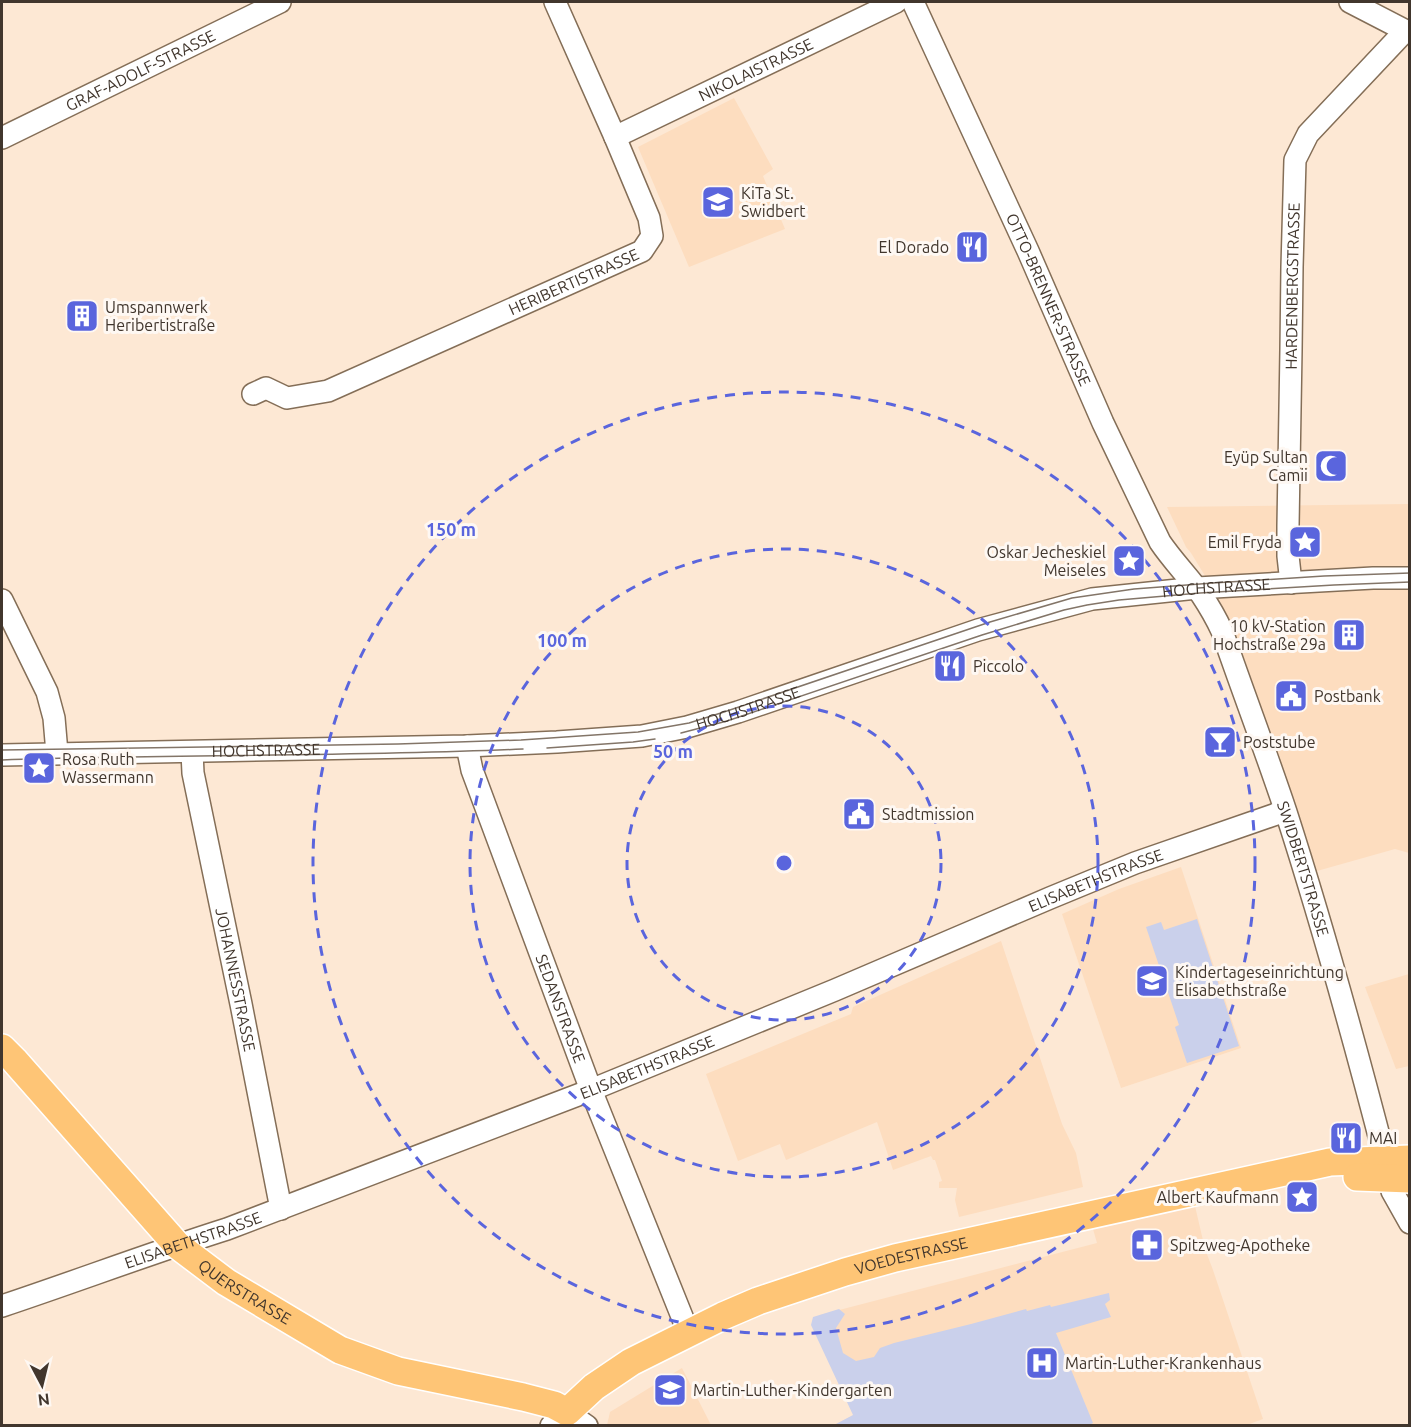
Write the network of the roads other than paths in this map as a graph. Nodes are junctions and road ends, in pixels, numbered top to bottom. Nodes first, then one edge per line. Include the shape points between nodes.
1 (280, 2) edge
2 (555, 2) edge
3 (896, 2) edge
4 (913, 2) edge
5 (1350, 2) edge
6 (1407, 32) edge
7 (615, 137) junction
8 (2, 138) edge
9 (253, 394) dead end
10 (1410, 578) edge
11 (1291, 583) junction
12 (1197, 588) junction
13 (2, 600) edge
14 (467, 746) junction
15 (192, 752) junction
16 (57, 753) junction
17 (2, 755) edge
18 (1285, 810) junction
19 (6, 1058) edge
20 (591, 1090) junction
21 (1398, 1169) edge
22 (281, 1209) junction
23 (1410, 1223) edge
24 (177, 1245) junction
25 (2, 1306) edge
26 (689, 1334) junction
27 (568, 1421) edge

1 - 8 street, GRAF-ADOLF-STRASSE
2 - 7 street, HERIBERTISTRASSE
3 - 7 street, NIKOLAISTRASSE
4 - 12 street, OTTO-BRENNER-STRASSE via 1141,502 1163,547
5 - 6 street
6 - 11 street, HARDENBERGSTRASSE via 1308,135 1295,160 1288,526
7 - 9 street, HERIBERTISTRASSE via 649,218 652,236 642,251 328,391 286,398 266,388
10 - 11 street, HOCHSTRASSE
11 - 12 street, HOCHSTRASSE
12 - 14 street, HOCHSTRASSE via 1062,606 669,731
12 - 18 street, SWIDBERTSTRASSE via 1222,632
13 - 16 street via 47,692
14 - 15 street, HOCHSTRASSE
14 - 20 street, SEDANSTRASSE via 472,770
15 - 16 street, HOCHSTRASSE
15 - 22 street, JOHANNESSTRASSE via 193,773
16 - 17 street, HOCHSTRASSE
18 - 20 street, ELISABETHSTRASSE via 1135,863
18 - 21 street, SWIDBERTSTRASSE via 1345,1012
19 - 24 main road, QUERSTRASSE
20 - 22 street, ELISABETHSTRASSE
20 - 26 street, SEDANSTRASSE
21 - 23 street, SWIDBERTSTRASSE via 1392,1191
21 - 26 main road, VOEDESTRASSE via 1330,1162 895,1258 758,1301
22 - 24 street, ELISABETHSTRASSE
24 - 25 street, ELISABETHSTRASSE
24 - 27 main road, QUERSTRASSE via 226,1282 340,1350 398,1371 554,1405
26 - 27 main road, VOEDESTRASSE via 631,1362 594,1387

